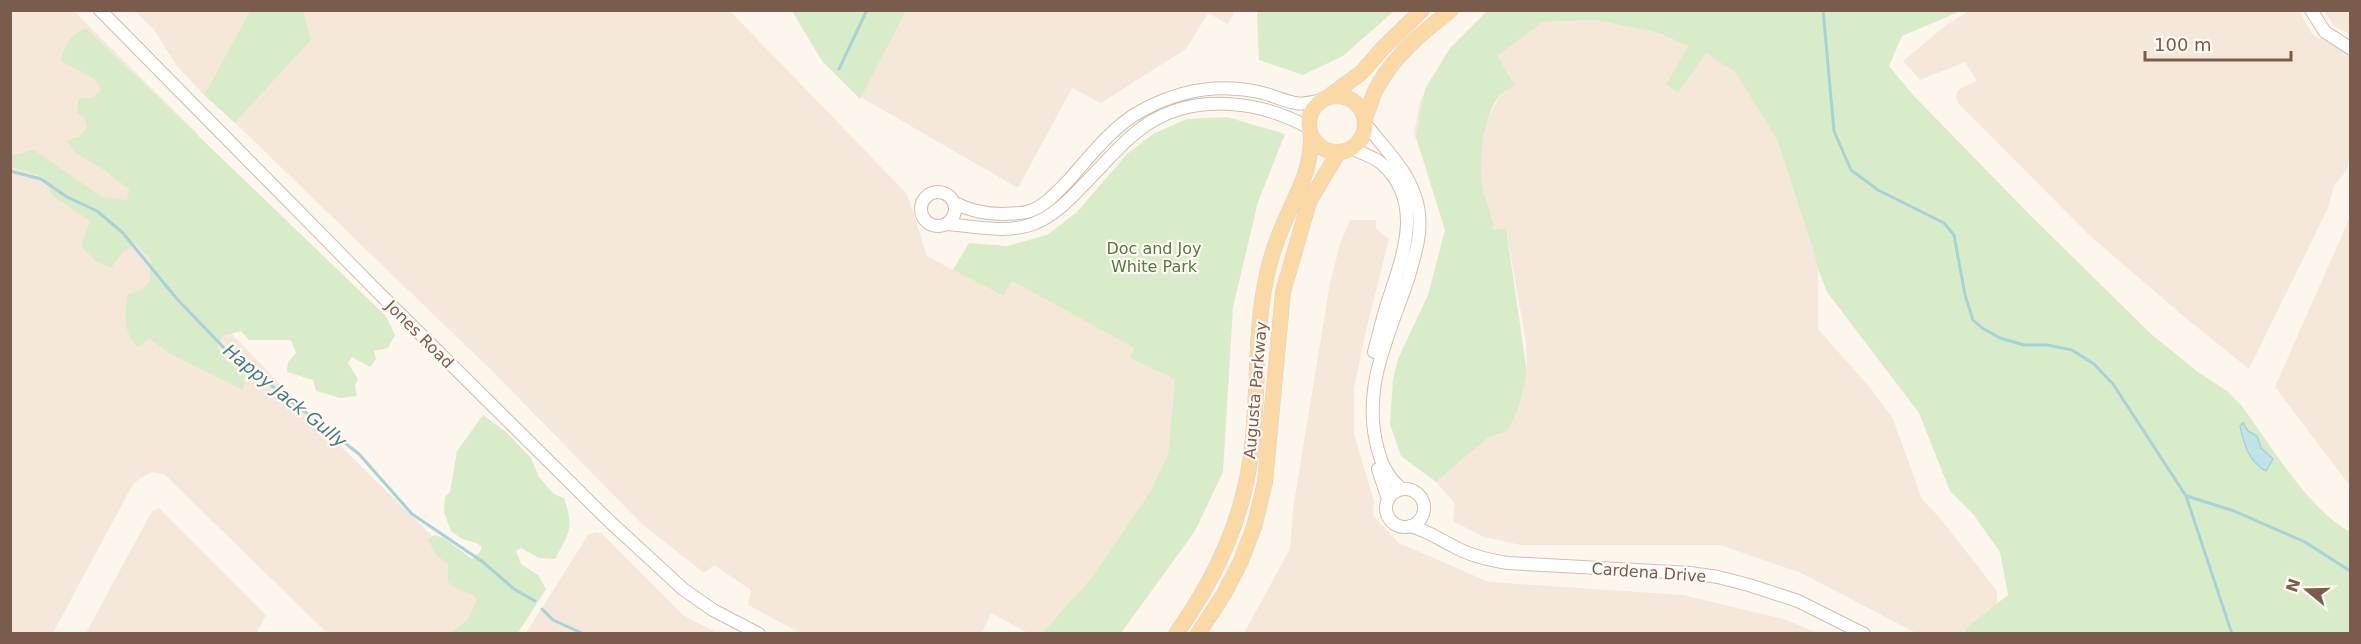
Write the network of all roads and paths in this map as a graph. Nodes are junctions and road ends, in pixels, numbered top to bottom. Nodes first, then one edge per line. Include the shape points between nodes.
1 (100, 10) edge
2 (1422, 10) edge
3 (1451, 10) edge
4 (2311, 10) edge
5 (2350, 48) edge
6 (1324, 99) junction
7 (1365, 121) junction
8 (1310, 132) junction
9 (1345, 150) junction
10 (955, 204) junction
11 (946, 224) junction
12 (1402, 489) junction
13 (1388, 499) junction
14 (1422, 515) junction
15 (1410, 526) junction
16 (1431, 532) junction
17 (759, 633) edge
18 (1176, 633) edge
19 (1198, 633) edge
20 (1864, 633) edge

1 - 17 street, Jones Road via 616,527 697,600
2 - 6 main road via 1357,77
3 - 7 main road via 1395,61 1377,85
4 - 5 street via 2325,32
6 - 7 main road via 1346,97 1361,109
6 - 8 main road via 1311,112
6 - 10 street via 1299,105 1235,88 1204,88 1170,96 1138,112 1113,133 1049,201 1029,211 996,214
7 - 9 main road via 1364,133
7 - 12 street via 1406,174 1420,219 1413,263 1378,363 1372,394 1372,421 1380,459
8 - 9 main road via 1322,149
8 - 11 street via 1295,120 1233,104 1178,110 1140,130 1058,211 1033,224 1014,228
8 - 18 main road, Augusta Parkway via 1308,171 1276,242 1266,280 1251,456 1239,514 1219,566
9 - 13 street via 1371,156 1382,164 1402,193 1407,216 1404,255 1367,380 1366,424
9 - 19 main road, Augusta Parkway via 1307,208 1283,292 1265,482 1254,526 1224,594
10 - 11 street via 955,213
10 - 11 street via 941,191 930,193 922,202 921,213 928,223
12 - 13 street
12 - 14 street via 1418,494 1423,504
13 - 15 street via 1390,519 1399,526
14 - 15 street
14 - 16 street, Cardena Drive
15 - 16 street, Cardena Drive
16 - 20 street, Cardena Drive via 1454,547 1487,560 1690,573 1736,581 1798,601

